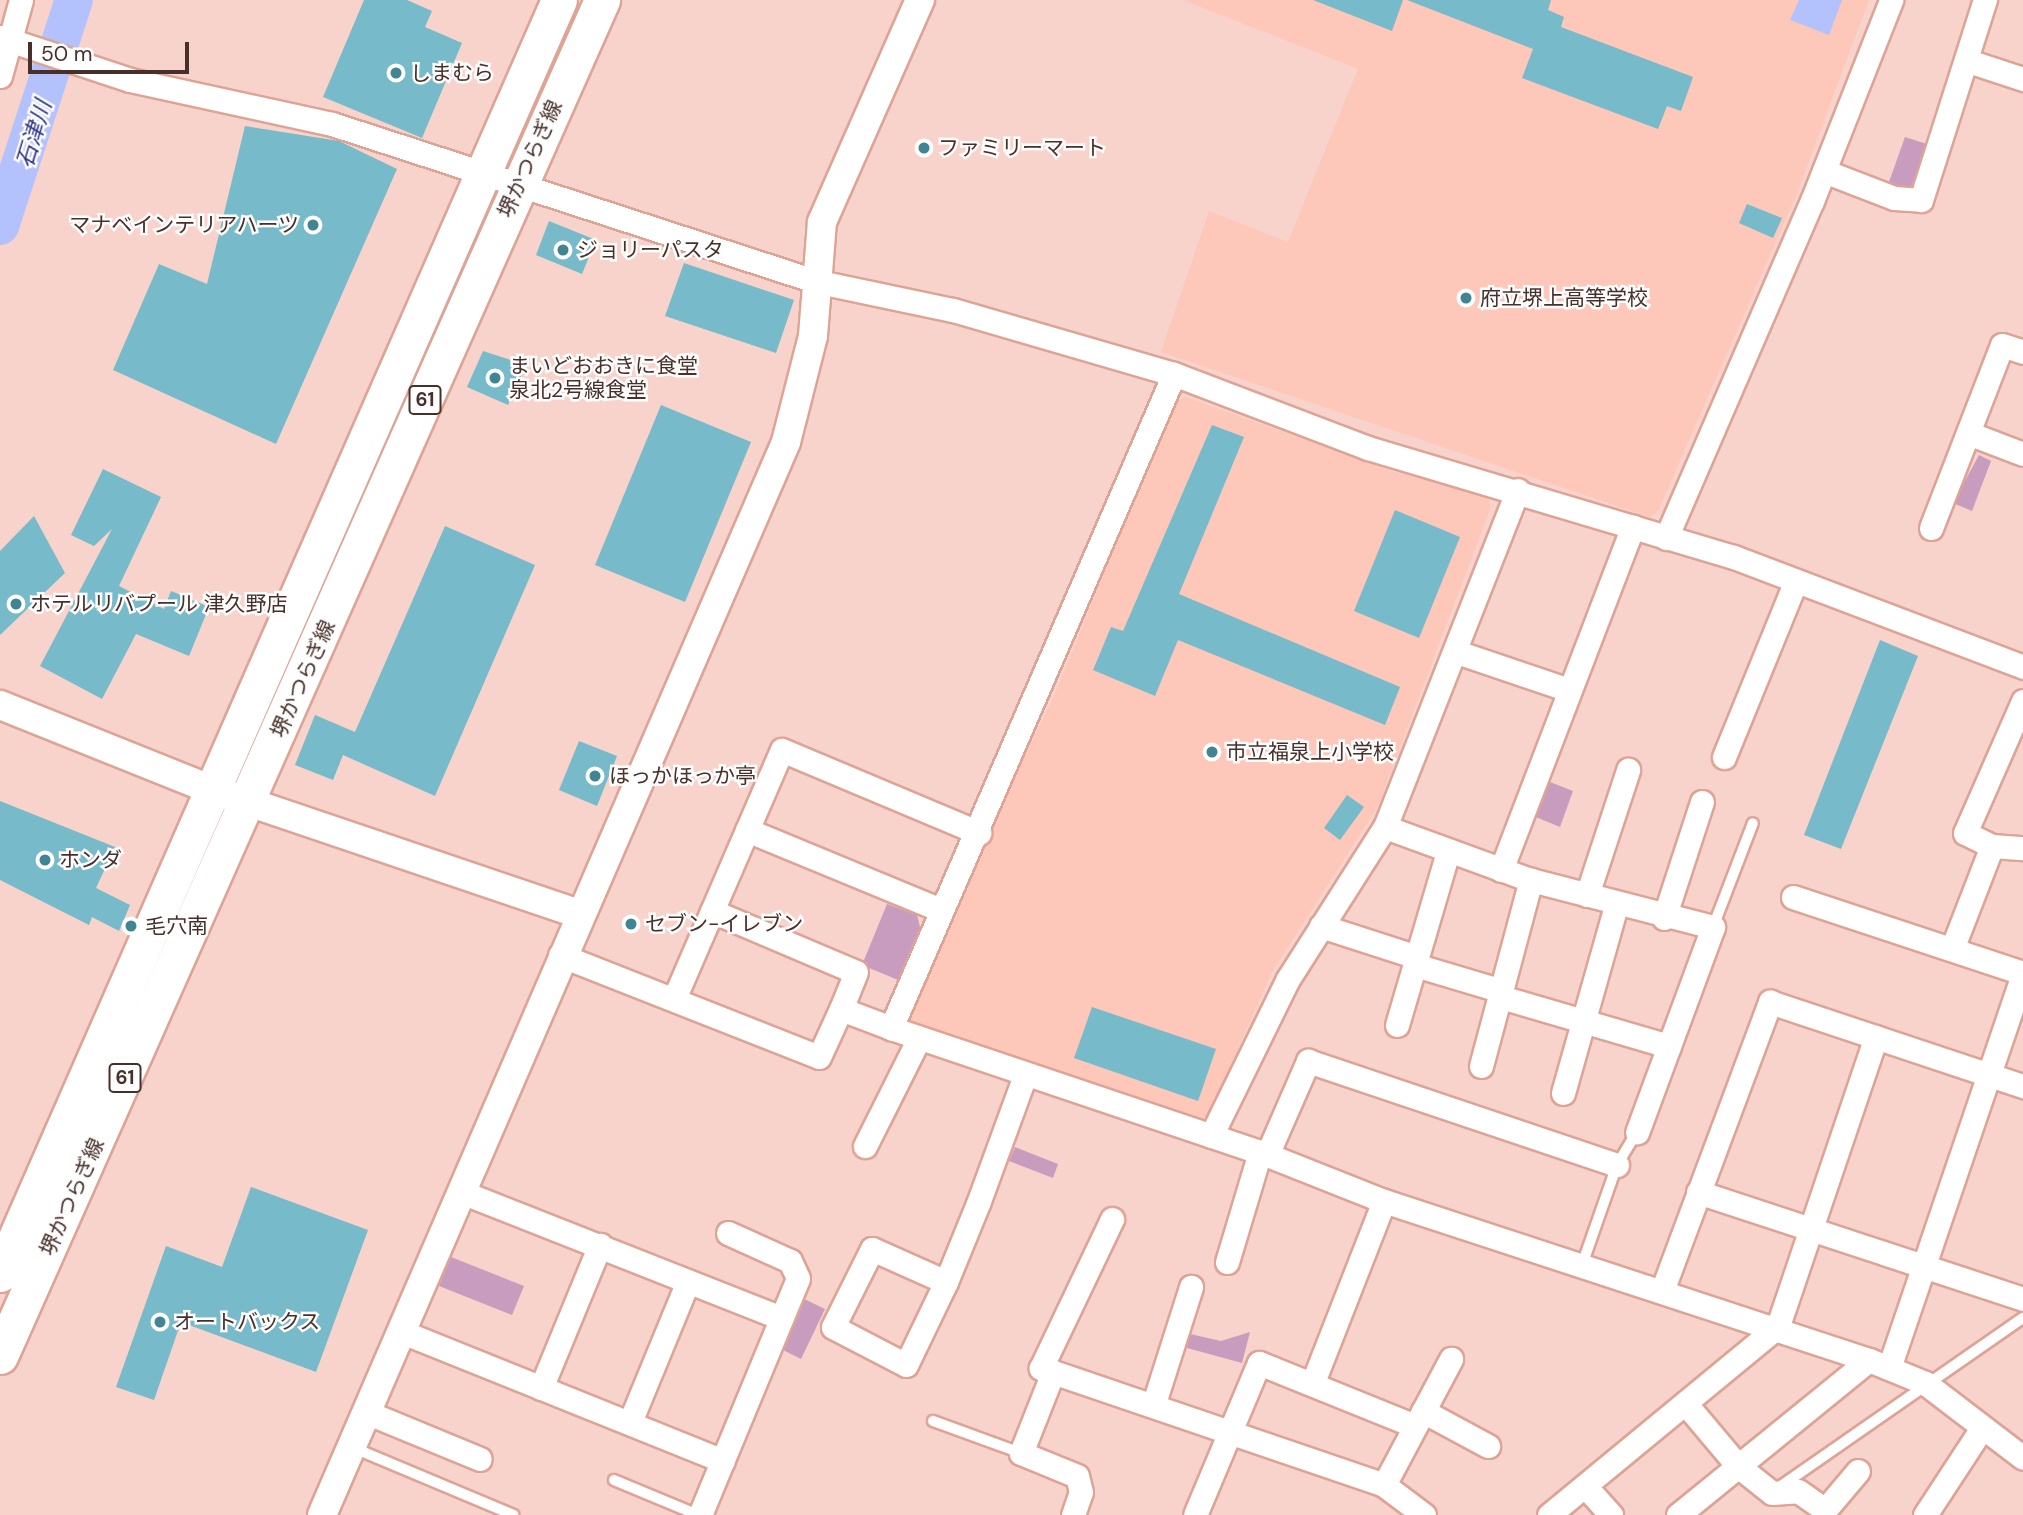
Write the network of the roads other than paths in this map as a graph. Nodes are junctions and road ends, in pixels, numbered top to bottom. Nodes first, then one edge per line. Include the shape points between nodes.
1 (21, 0) edge
2 (559, 0) edge
3 (602, 0) edge
4 (920, 0) edge
5 (1891, 0) edge
6 (1985, 0) edge
7 (10, 40) edge
8 (1968, 61) junction
9 (0, 76) edge
10 (2023, 79) edge
11 (1824, 171) junction
12 (480, 176) junction
13 (518, 186) junction
14 (815, 281) junction
15 (2023, 352) edge
16 (1174, 374) junction
17 (1968, 433) junction
18 (2023, 454) edge
19 (1517, 489) junction
20 (1633, 527) junction
21 (1931, 528) dead end
22 (1667, 538) junction
23 (1796, 581) junction
24 (1457, 652) junction
25 (2023, 667) edge
26 (1569, 690) junction
27 (2023, 701) edge
28 (0, 705) edge
29 (1723, 757) dead end
30 (1628, 770) dead end
31 (210, 789) junction
32 (250, 801) junction
33 (1702, 802) dead end
34 (1753, 823) dead end
35 (1385, 827) junction
36 (747, 830) junction
37 (979, 833) junction
38 (1992, 846) junction
39 (2023, 848) edge
40 (1448, 852) junction
41 (1502, 870) junction
42 (1531, 880) junction
43 (1587, 895) junction
44 (1793, 897) dead end
45 (1616, 906) junction
46 (939, 909) junction
47 (712, 911) junction
48 (579, 914) junction
49 (1664, 918) junction
50 (1321, 926) junction
51 (1713, 928) junction
52 (1952, 949) junction
53 (560, 955) junction
54 (1416, 961) junction
55 (2023, 974) edge
56 (1502, 994) junction
57 (674, 999) junction
58 (841, 1009) junction
59 (1587, 1022) junction
60 (1397, 1025) dead end
61 (891, 1028) junction
62 (1876, 1037) junction
63 (919, 1038) junction
64 (1669, 1046) junction
65 (1481, 1066) dead end
66 (1991, 1074) junction
67 (1025, 1075) junction
68 (2023, 1086) edge
69 (1563, 1093) dead end
70 (1637, 1132) joint
71 (1211, 1136) junction
72 (866, 1146) dead end
73 (1263, 1154) junction
74 (1617, 1165) junction
75 (1698, 1192) junction
76 (464, 1193) junction
77 (1384, 1201) junction
78 (1112, 1219) dead end
79 (1810, 1228) junction
80 (728, 1233) dead end
81 (600, 1245) junction
82 (1227, 1262) dead end
83 (1582, 1265) junction
84 (1927, 1266) junction
85 (0, 1274) edge
86 (688, 1281) junction
87 (946, 1282) junction
88 (1191, 1287) dead end
89 (1662, 1291) junction
90 (2023, 1299) edge
91 (781, 1318) junction
92 (2023, 1318) edge
93 (1778, 1326) junction
94 (401, 1331) junction
95 (0, 1356) edge
96 (1451, 1359) dead end
97 (1879, 1364) junction
98 (1053, 1372) junction
99 (1313, 1382) junction
100 (1925, 1383) junction
101 (541, 1388) junction
102 (1154, 1403) junction
103 (1685, 1403) junction
104 (366, 1412) junction
105 (1419, 1419) junction
106 (933, 1421) dead end
107 (630, 1422) junction
108 (1982, 1428) junction
109 (1234, 1432) junction
110 (1488, 1446) dead end
111 (351, 1447) junction
112 (1021, 1453) junction
113 (2023, 1458) edge
114 (480, 1459) dead end
115 (723, 1461) junction
116 (1738, 1466) junction
117 (1858, 1471) dead end
118 (614, 1480) dead end
119 (1585, 1486) junction
120 (1772, 1493) junction
121 (1389, 1499) edge
122 (322, 1515) edge
123 (513, 1515) edge
124 (699, 1515) edge
125 (1073, 1515) edge
126 (1195, 1515) edge
127 (1424, 1515) edge
128 (1549, 1515) edge
129 (1611, 1515) edge
130 (1678, 1515) edge
131 (1925, 1515) edge

1 - 7 street
2 - 12 main road, 堺かつらぎ線 / 61
3 - 13 main road, 堺かつらぎ線 / 61
4 - 14 street via 822,222
5 - 11 street
6 - 8 street
7 - 9 street
7 - 12 street via 130,80 332,124
8 - 10 street
8 - 11 street via 1921,200 1894,198
11 - 22 street
12 - 13 street
12 - 31 main road, 堺かつらぎ線 / 61
13 - 14 street
13 - 32 main road, 堺かつらぎ線 / 61
14 - 16 street via 953,310
14 - 48 street via 813,336 786,442
15 - 17 street via 2002,345
16 - 19 street via 1368,448
16 - 37 street
17 - 18 street
17 - 21 street
19 - 20 street
19 - 24 street
20 - 22 street
20 - 26 street
22 - 23 street
23 - 25 street
23 - 29 street
24 - 26 street
24 - 35 street
26 - 41 street
27 - 38 street via 1965,833
28 - 31 street
30 - 43 street
31 - 32 street
31 - 85 main road, 堺かつらぎ線 / 61
32 - 48 street
32 - 95 main road, 堺かつらぎ線 / 61
33 - 49 street
34 - 51 lane
35 - 40 street
35 - 50 street
36 - 37 street via 782,750
36 - 46 street
36 - 47 street
37 - 46 street
38 - 39 street
38 - 52 street
40 - 41 street
40 - 54 street
41 - 42 street
42 - 43 street
42 - 56 street
43 - 45 street
44 - 52 street
45 - 49 street
45 - 59 street
46 - 61 street
47 - 57 street
47 - 58 street via 856,972
48 - 53 street
49 - 51 street
50 - 54 street
50 - 71 street
51 - 64 street
52 - 55 street
53 - 57 street
53 - 76 street
54 - 56 street
54 - 60 street
55 - 66 street
56 - 59 street
56 - 65 street
57 - 58 street via 819,1057
58 - 61 street
59 - 64 street
59 - 69 street
61 - 63 street
62 - 66 street
62 - 75 street via 1761,999
62 - 79 street
63 - 67 street
63 - 72 street
64 - 70 street
66 - 68 street
66 - 84 street
67 - 71 street
67 - 87 street
70 - 74 lane
71 - 73 street
73 - 74 street via 1308,1060
73 - 77 street
73 - 82 street
74 - 83 lane
75 - 79 street
75 - 89 street
76 - 81 street
76 - 94 street
77 - 83 street
77 - 99 street
78 - 98 street via 1041,1368
79 - 84 street
79 - 93 street
80 - 91 street via 790,1261 798,1278
81 - 86 street
81 - 101 street
83 - 89 street
84 - 90 street
84 - 97 street
86 - 91 street
86 - 107 street
87 - 87 street via 872,1249 833,1327 906,1365
88 - 102 street
89 - 93 street
91 - 115 street
92 - 100 lane
93 - 97 street
93 - 103 street
94 - 101 street
94 - 104 street
96 - 105 street
97 - 100 street
97 - 116 street
98 - 102 street
98 - 112 street
99 - 105 street
99 - 109 street via 1259,1363
100 - 108 street
100 - 120 lane
101 - 107 street
102 - 109 street
103 - 116 street
103 - 119 street
104 - 111 street
104 - 114 street
105 - 110 street
105 - 121 street
106 - 112 lane
107 - 115 street
108 - 113 street
108 - 131 street
109 - 121 street
109 - 126 street
111 - 122 street
111 - 123 lane
112 - 125 street via 1077,1476 1081,1492
115 - 124 street
116 - 120 street
116 - 130 street
117 - 120 street via 1825,1510 1798,1491
118 - 124 lane
119 - 128 street
119 - 129 street
121 - 127 street

